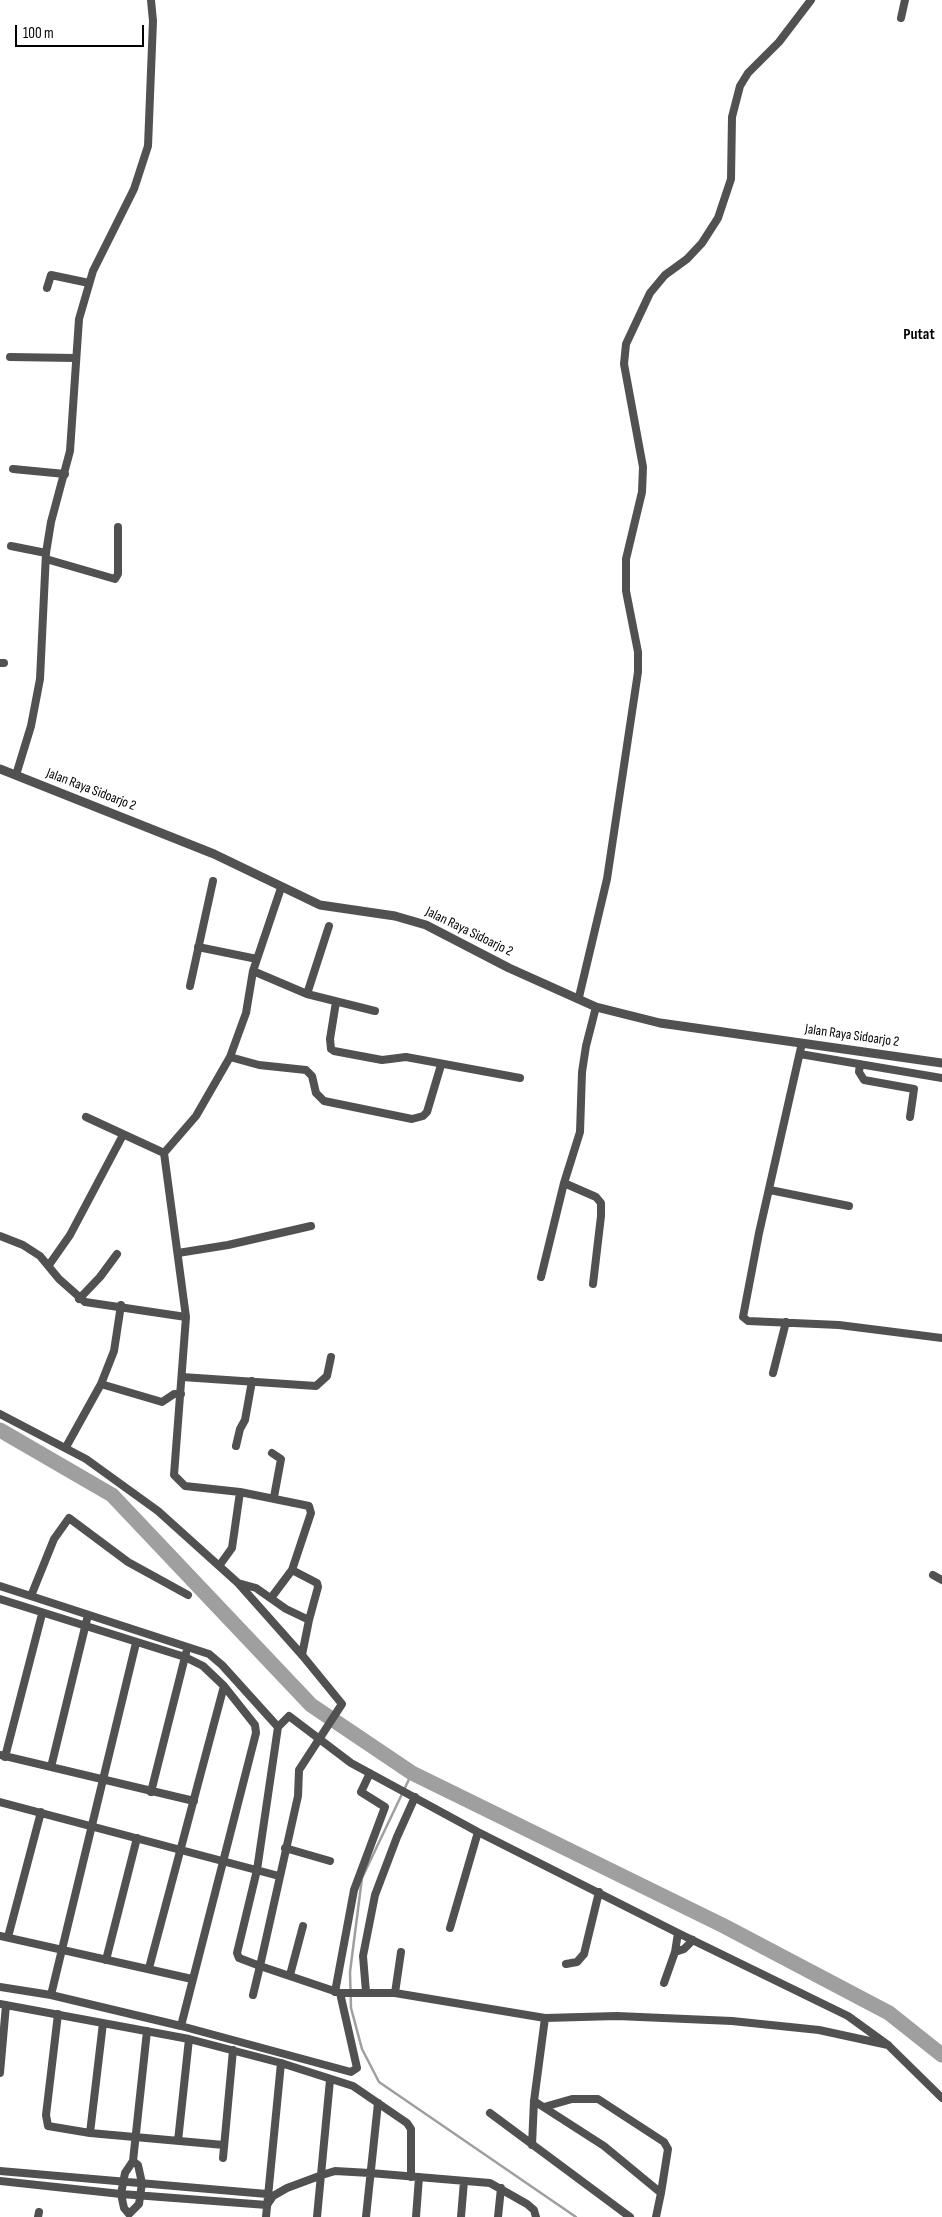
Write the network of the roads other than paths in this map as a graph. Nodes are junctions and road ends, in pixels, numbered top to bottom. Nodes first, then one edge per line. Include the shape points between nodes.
1 (151, 0) edge
2 (811, 0) edge
3 (905, 0) edge
4 (901, 18) dead end
5 (89, 283) junction
6 (47, 288) dead end
7 (10, 357) dead end
8 (75, 358) junction
9 (13, 468) dead end
10 (65, 474) junction
11 (118, 527) dead end
12 (11, 546) dead end
13 (46, 556) junction
14 (0, 768) edge
15 (16, 775) junction
16 (213, 881) dead end
17 (279, 893) junction
18 (330, 926) dead end
19 (198, 947) junction
20 (257, 959) junction
21 (253, 971) junction
22 (190, 986) dead end
23 (307, 994) junction
24 (579, 998) junction
25 (336, 1002) junction
26 (596, 1008) junction
27 (375, 1011) dead end
28 (801, 1049) junction
29 (230, 1056) junction
30 (942, 1063) edge
31 (860, 1064) junction
32 (441, 1065) junction
33 (520, 1078) dead end
34 (942, 1078) edge
35 (86, 1117) dead end
36 (910, 1117) dead end
37 (123, 1135) junction
38 (164, 1153) junction
39 (564, 1183) junction
40 (770, 1190) junction
41 (848, 1206) dead end
42 (311, 1226) dead end
43 (0, 1236) edge
44 (178, 1253) junction
45 (117, 1254) dead end
46 (49, 1265) junction
47 (541, 1277) dead end
48 (593, 1284) dead end
49 (82, 1300) junction
50 (121, 1306) junction
51 (186, 1317) junction
52 (786, 1322) junction
53 (942, 1338) edge
54 (331, 1357) dead end
55 (773, 1373) dead end
56 (182, 1377) junction
57 (252, 1381) junction
58 (101, 1384) junction
59 (181, 1394) junction
60 (0, 1414) edge
61 (236, 1446) dead end
62 (66, 1447) junction
63 (272, 1453) dead end
64 (240, 1492) junction
65 (274, 1497) junction
66 (219, 1566) junction
67 (292, 1570) junction
68 (933, 1575) dead end
69 (942, 1580) edge
70 (238, 1583) junction
71 (0, 1586) edge
72 (188, 1595) dead end
73 (31, 1596) junction
74 (272, 1598) junction
75 (0, 1599) edge
76 (42, 1614) junction
77 (88, 1615) junction
78 (309, 1620) junction
79 (86, 1628) junction
80 (136, 1643) junction
81 (188, 1648) junction
82 (302, 1655) junction
83 (185, 1657) junction
84 (224, 1686) junction
85 (265, 1714) junction
86 (255, 1725) junction
87 (278, 1728) junction
88 (319, 1740) junction
89 (3, 1756) edge
90 (51, 1767) junction
91 (370, 1773) junction
92 (104, 1780) junction
93 (151, 1792) junction
94 (413, 1796) junction
95 (194, 1801) junction
96 (0, 1802) edge
97 (41, 1812) junction
98 (91, 1826) junction
99 (478, 1832) junction
100 (137, 1838) junction
101 (286, 1848) junction
102 (181, 1849) junction
103 (222, 1860) junction
104 (330, 1861) dead end
105 (257, 1870) junction
106 (279, 1876) junction
107 (599, 1892) junction
108 (303, 1926) dead end
109 (450, 1928) dead end
110 (678, 1934) junction
111 (4, 1936) edge
112 (693, 1940) junction
113 (62, 1950) junction
114 (400, 1952) dead end
115 (675, 1952) junction
116 (106, 1960) junction
117 (566, 1964) dead end
118 (260, 1966) junction
119 (149, 1968) junction
120 (290, 1975) junction
121 (192, 1979) junction
122 (664, 1983) dead end
123 (0, 1987) edge
124 (365, 1992) junction
125 (340, 1993) junction
126 (395, 1993) junction
127 (51, 1995) junction
128 (252, 1995) dead end
129 (3, 2004) edge
130 (58, 2014) junction
131 (545, 2018) junction
132 (103, 2023) junction
133 (181, 2026) junction
134 (146, 2031) junction
135 (189, 2039) junction
136 (888, 2045) junction
137 (233, 2050) junction
138 (281, 2063) junction
139 (0, 2073) edge
140 (330, 2080) junction
141 (942, 2098) edge
142 (534, 2100) junction
143 (378, 2103) junction
144 (544, 2107) junction
145 (490, 2113) dead end
146 (90, 2133) junction
147 (136, 2137) junction
148 (178, 2141) junction
149 (224, 2145) junction
150 (532, 2145) junction
151 (223, 2158) dead end
152 (133, 2161) junction
153 (0, 2170) edge
154 (370, 2173) junction
155 (322, 2175) junction
156 (415, 2177) junction
157 (124, 2180) junction
158 (0, 2181) edge
159 (464, 2181) junction
160 (142, 2183) junction
161 (501, 2188) junction
162 (661, 2192) junction
163 (121, 2194) junction
164 (270, 2195) junction
165 (141, 2196) junction
166 (267, 2205) junction
167 (129, 2215) edge
168 (266, 2217) edge
169 (318, 2217) edge
170 (366, 2217) edge
171 (416, 2217) edge
172 (461, 2217) edge
173 (498, 2217) edge
174 (536, 2217) edge
175 (630, 2217) edge
176 (656, 2217) edge

1 - 5 street via 148,146 134,188
2 - 24 street via 740,86 732,116 731,179 718,218 702,243 665,275 650,293 626,344 624,364 643,467 642,492 626,559 626,591 638,652 638,672 607,879
3 - 4 street
5 - 6 street via 51,275
5 - 8 street via 79,319
7 - 8 street
8 - 10 street via 70,451
9 - 10 street
10 - 13 street via 51,522
11 - 13 street via 118,574 115,579
12 - 13 street
13 - 15 street via 40,679 31,726
14 - 15 street, Jalan Raya Sidoarjo 2
15 - 17 street, Jalan Raya Sidoarjo 2 via 206,851
16 - 19 street
17 - 20 street
17 - 24 street, Jalan Raya Sidoarjo 2 via 342,910 418,922 509,968
18 - 23 street
19 - 20 street
19 - 22 street
20 - 21 street
21 - 23 street
21 - 29 street via 246,1014
23 - 25 street
24 - 26 street, Jalan Raya Sidoarjo 2
25 - 27 street
25 - 32 street via 330,1039 334,1051 382,1060 406,1057
26 - 28 street, Jalan Raya Sidoarjo 2
26 - 39 street via 582,1072 580,1132
28 - 30 street, Jalan Raya Sidoarjo 2
28 - 31 street
28 - 40 street
29 - 32 street via 259,1065 306,1070 312,1076 316,1093 324,1101 412,1119 427,1112
29 - 38 street via 196,1116
31 - 34 street
31 - 36 street via 859,1072 864,1080 914,1090
32 - 33 street
35 - 37 street
37 - 38 street
37 - 46 street via 70,1235
38 - 44 street
39 - 47 street
39 - 48 street via 596,1197 600,1203
40 - 41 street
40 - 52 street via 743,1317 748,1321
42 - 44 street
43 - 46 street via 23,1245
44 - 51 street
45 - 49 street
46 - 49 street
49 - 50 street
50 - 51 street
50 - 58 street via 114,1351
51 - 56 street
52 - 53 street
52 - 55 street
54 - 57 street via 327,1376 316,1386
56 - 57 street
56 - 59 street
57 - 61 street via 245,1420
58 - 59 street via 162,1402 174,1394
58 - 62 street
59 - 64 street via 174,1475 185,1486
60 - 62 street
62 - 66 street via 158,1511
63 - 65 street via 281,1459
64 - 65 street
64 - 66 street via 232,1548
65 - 67 street via 305,1503 311,1510
66 - 70 street
67 - 74 street
67 - 78 street via 318,1585
68 - 69 street
70 - 74 street via 252,1586
70 - 82 street
71 - 73 street
72 - 73 street via 128,1562 68,1518 54,1539
73 - 77 street
74 - 78 street
75 - 76 street
76 - 79 street
76 - 89 street
77 - 79 street
77 - 81 street
78 - 82 street
79 - 80 street
79 - 90 street
80 - 83 street
80 - 92 street
81 - 83 street
81 - 85 street via 214,1657
82 - 88 street via 341,1702 342,1708
83 - 84 street via 206,1667
83 - 93 street
84 - 86 street
84 - 95 street
85 - 86 street
85 - 87 street
86 - 103 street via 256,1734
87 - 88 street via 289,1716
87 - 105 street
88 - 91 street
88 - 101 street via 298,1775 298,1796
89 - 90 street
90 - 92 street
91 - 94 street
91 - 125 street via 361,1792 385,1807 354,1890
92 - 93 street
92 - 98 street
93 - 95 street
94 - 99 street
94 - 124 street via 375,1896 363,1956
95 - 102 street
96 - 97 street
97 - 98 street
97 - 111 street
98 - 100 street
98 - 113 street
99 - 107 street
99 - 109 street
100 - 102 street
100 - 116 street
101 - 104 street
101 - 106 street
102 - 103 street
102 - 119 street
103 - 105 street
103 - 121 street
105 - 106 street
105 - 118 street via 237,1955
106 - 118 street
107 - 110 street
107 - 117 street via 584,1954 577,1962
108 - 120 street
110 - 112 street
110 - 115 street
111 - 113 street
112 - 115 street
112 - 136 street via 848,2016
113 - 116 street
113 - 127 street
114 - 126 street
115 - 122 street
116 - 119 street
118 - 120 street
118 - 128 street
119 - 121 street
120 - 125 street
121 - 133 street
123 - 127 street
124 - 125 street
124 - 126 street
125 - 133 street via 357,2068 351,2072
126 - 131 street
127 - 133 street
129 - 130 street
129 - 139 street
130 - 132 street
130 - 146 street via 46,2122 52,2128
131 - 136 street via 617,2016 732,2021 819,2030
131 - 142 street
132 - 134 street
132 - 146 street
134 - 135 street
134 - 147 street
135 - 137 street
135 - 148 street
136 - 141 street
137 - 138 street
137 - 149 street
138 - 140 street
138 - 164 street
140 - 143 street via 352,2086
140 - 155 street
142 - 144 street
142 - 150 street
143 - 154 street
143 - 156 street via 411,2129
144 - 162 street via 604,2146
144 - 162 street via 572,2099 598,2099 664,2142 668,2149
145 - 150 street
146 - 147 street
147 - 148 street
147 - 152 street
148 - 149 street
149 - 151 street
150 - 175 street
152 - 157 street via 128,2165
152 - 160 street via 138,2165
153 - 157 street
154 - 155 street via 335,2171
154 - 156 street
154 - 170 street
155 - 164 street
155 - 169 street
156 - 159 street
156 - 171 street
157 - 160 street
157 - 163 street
158 - 163 street
159 - 161 street
159 - 172 street
160 - 164 street
160 - 165 street
161 - 173 street
161 - 174 street via 527,2204
162 - 176 street
163 - 165 street
163 - 167 street
164 - 166 street
165 - 166 street
165 - 167 street via 139,2204
166 - 168 street

